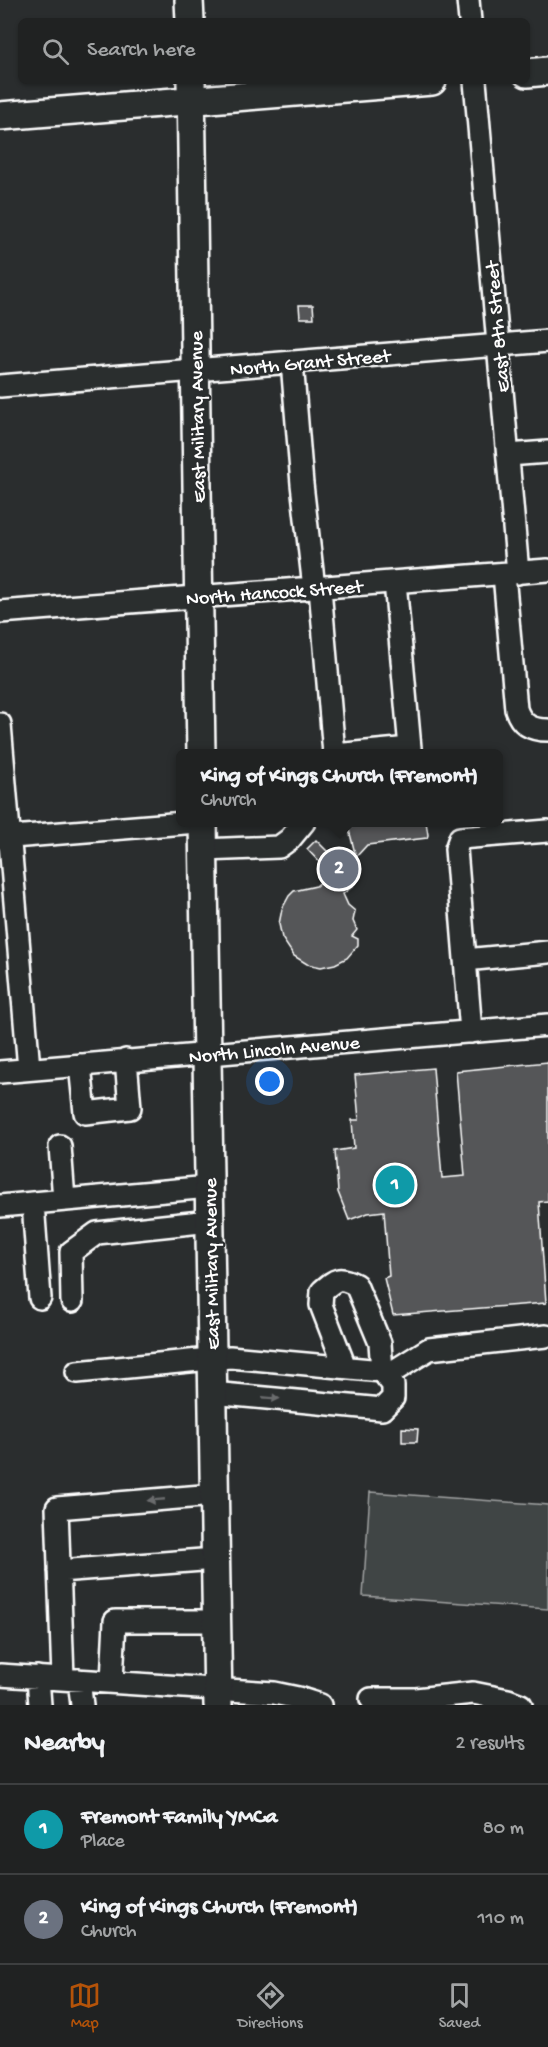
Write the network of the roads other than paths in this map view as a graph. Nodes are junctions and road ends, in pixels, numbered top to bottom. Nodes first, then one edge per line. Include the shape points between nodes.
1 (189, 0) edge
2 (468, 0) edge
3 (190, 18) edge
4 (470, 18) edge
5 (548, 71) edge
6 (530, 73) edge
7 (360, 84) edge
8 (475, 84) edge
9 (192, 91) edge
10 (0, 116) edge
11 (548, 340) edge
12 (498, 345) junction
13 (292, 362) junction
14 (195, 370) junction
15 (0, 386) edge
16 (548, 452) edge
17 (508, 455) junction
18 (548, 570) edge
19 (511, 574) junction
20 (395, 582) junction
21 (317, 588) junction
22 (198, 597) junction
23 (0, 612) edge
24 (0, 724) edge
25 (548, 730) edge
26 (201, 749) edge
27 (334, 749) edge
28 (388, 749) edge
29 (176, 824) edge
30 (203, 827) edge
31 (300, 827) edge
32 (548, 831) edge
33 (5, 837) edge
34 (203, 850) junction
35 (548, 952) edge
36 (465, 960) junction
37 (548, 1025) edge
38 (471, 1032) junction
39 (207, 1053) junction
40 (126, 1060) junction
41 (80, 1065) junction
42 (29, 1069) junction
43 (0, 1072) edge
44 (60, 1146) dead end
45 (209, 1187) junction
46 (64, 1200) junction
47 (33, 1203) junction
48 (0, 1206) edge
49 (210, 1221) junction
50 (40, 1298) dead end
51 (72, 1301) dead end
52 (546, 1336) dead end
53 (212, 1359) junction
54 (345, 1367) junction
55 (77, 1372) dead end
56 (384, 1373) junction
57 (212, 1393) junction
58 (214, 1496) junction
59 (215, 1559) junction
60 (59, 1571) junction
61 (217, 1621) junction
62 (0, 1675) edge
63 (38, 1677) junction
64 (71, 1679) junction
65 (112, 1682) junction
66 (218, 1696) edge
67 (370, 1699) dead end
68 (297, 1701) edge
69 (40, 1705) edge
70 (82, 1705) edge
71 (320, 1705) edge
72 (521, 1705) edge

1 - 3 main road
2 - 4 street
5 - 6 main road
7 - 9 main road
8 - 12 street, East 8th Street
9 - 10 main road
9 - 14 main road, East Military Avenue
11 - 12 street, North Grant Street
12 - 13 street, North Grant Street
12 - 17 street, East 8th Street
13 - 14 street, North Grant Street
13 - 21 street via 302,484
14 - 15 street, North Grant Street
14 - 22 main road, East Military Avenue
16 - 17 street
17 - 19 street, East 8th Street
18 - 19 street, North Hancock Street
19 - 20 street, North Hancock Street
19 - 25 street, East 8th Street via 516,709 527,726
20 - 21 street, North Hancock Street
20 - 28 street via 410,747
21 - 22 street, North Hancock Street
21 - 27 street
22 - 23 street, North Hancock Street
22 - 26 main road, East Military Avenue
24 - 33 street
29 - 33 street
30 - 34 main road, East Military Avenue
31 - 34 street via 279,847
32 - 36 street via 460,838 456,849
33 - 42 street
34 - 39 main road, East Military Avenue
35 - 36 street
36 - 38 street
37 - 38 street, North Lincoln Avenue
38 - 39 street, North Lincoln Avenue
39 - 40 street, North Lincoln Avenue
39 - 45 main road, East Military Avenue
40 - 41 street, North Lincoln Avenue
40 - 41 street via 130,1108 85,1113
41 - 42 street, North Lincoln Avenue
42 - 43 street, North Lincoln Avenue
44 - 46 street
45 - 46 street
45 - 49 main road, East Military Avenue
46 - 47 street
47 - 48 street
47 - 50 street
49 - 51 street via 97,1233 71,1252
49 - 53 main road, East Military Avenue
52 - 56 street via 429,1349
53 - 54 street via 230,1357
53 - 55 street
53 - 57 main road, East Military Avenue
54 - 56 street
54 - 56 street via 321,1305 322,1291 334,1280 345,1279 356,1285 380,1343
57 -> 56 street via 381,1409 393,1398 393,1385
57 - 58 main road, East Military Avenue
58 - 59 main road, East Military Avenue
58 -> 60 street via 57,1508
59 - 60 street
59 - 61 main road, East Military Avenue
60 - 64 street
61 - 65 street via 115,1621
61 - 66 main road, East Military Avenue
62 - 63 street
63 - 64 street
63 - 69 street
64 - 65 street
64 - 70 street
65 - 66 street
66 - 68 street via 274,1693
67 - 72 street via 473,1693
68 - 71 street

